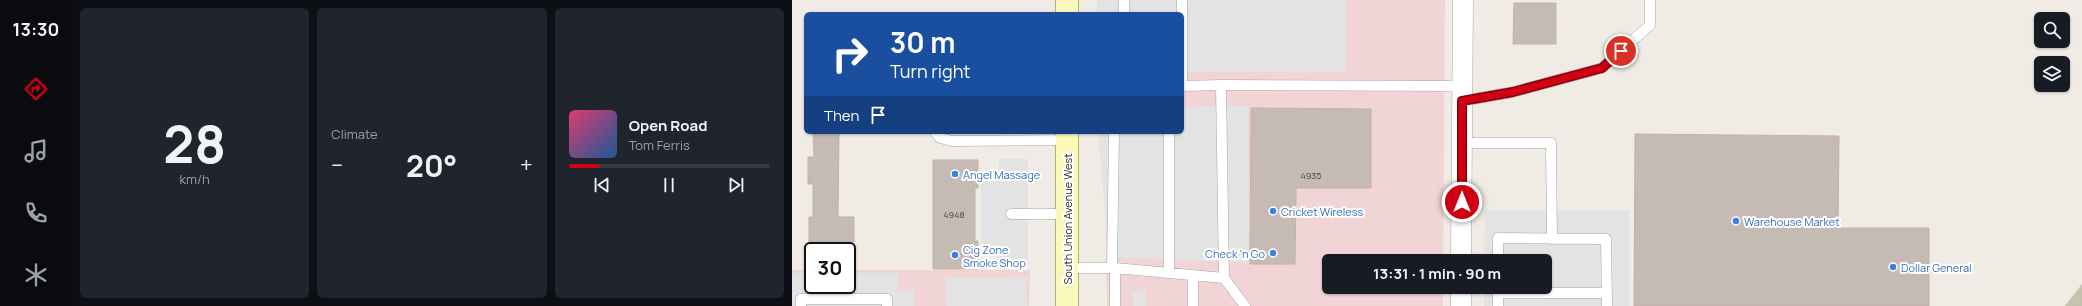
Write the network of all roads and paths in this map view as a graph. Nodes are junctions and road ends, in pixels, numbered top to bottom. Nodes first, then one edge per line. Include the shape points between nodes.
1 (1067, 0) edge
2 (1124, 0) edge
3 (1182, 0) edge
4 (1463, 0) edge
5 (1650, 0) edge
6 (1067, 12) edge
7 (1124, 12) edge
8 (1182, 12) edge
9 (1221, 85) junction
10 (1184, 86) edge
11 (1462, 94) junction
12 (937, 134) edge
13 (1114, 134) edge
14 (1169, 134) edge
15 (1067, 136) edge
16 (1462, 143) junction
17 (1011, 214) dead end
18 (1067, 214) junction
19 (1552, 238) junction
20 (1461, 254) edge
21 (1498, 254) edge
22 (1067, 268) junction
23 (1113, 268) junction
24 (1169, 273) junction
25 (1193, 276) junction
26 (1224, 278) junction
27 (1552, 291) edge
28 (1607, 293) junction
29 (1461, 294) edge
30 (1498, 294) edge
31 (801, 306) edge
32 (887, 306) edge
33 (1067, 306) edge
34 (1115, 306) edge
35 (1193, 306) edge
36 (1245, 306) edge
37 (1461, 306) edge
38 (1498, 306) edge
39 (1607, 306) edge

1 - 6 street
2 - 7 lane
3 - 8 lane
4 - 11 street
5 - 11 lane via 1650,25 1602,68 1513,92
9 - 10 lane
9 - 11 lane
9 - 26 lane
11 - 16 street
12 - 15 lane via 940,138 952,141
13 - 23 lane
14 - 24 lane
15 - 18 street, South Union Avenue West
16 - 19 lane via 1551,142
16 - 20 street
17 - 18 lane
18 - 22 street, South Union Avenue West
19 - 21 lane via 1498,238
19 - 28 lane via 1606,239
22 - 23 lane
22 - 33 street, South Union Avenue West
23 - 24 lane
23 - 34 lane
24 - 25 lane
25 - 26 lane
25 - 35 lane
26 - 36 lane
27 - 28 lane
28 - 39 lane
29 - 37 street
30 - 38 lane
31 - 32 lane via 801,299 887,299

